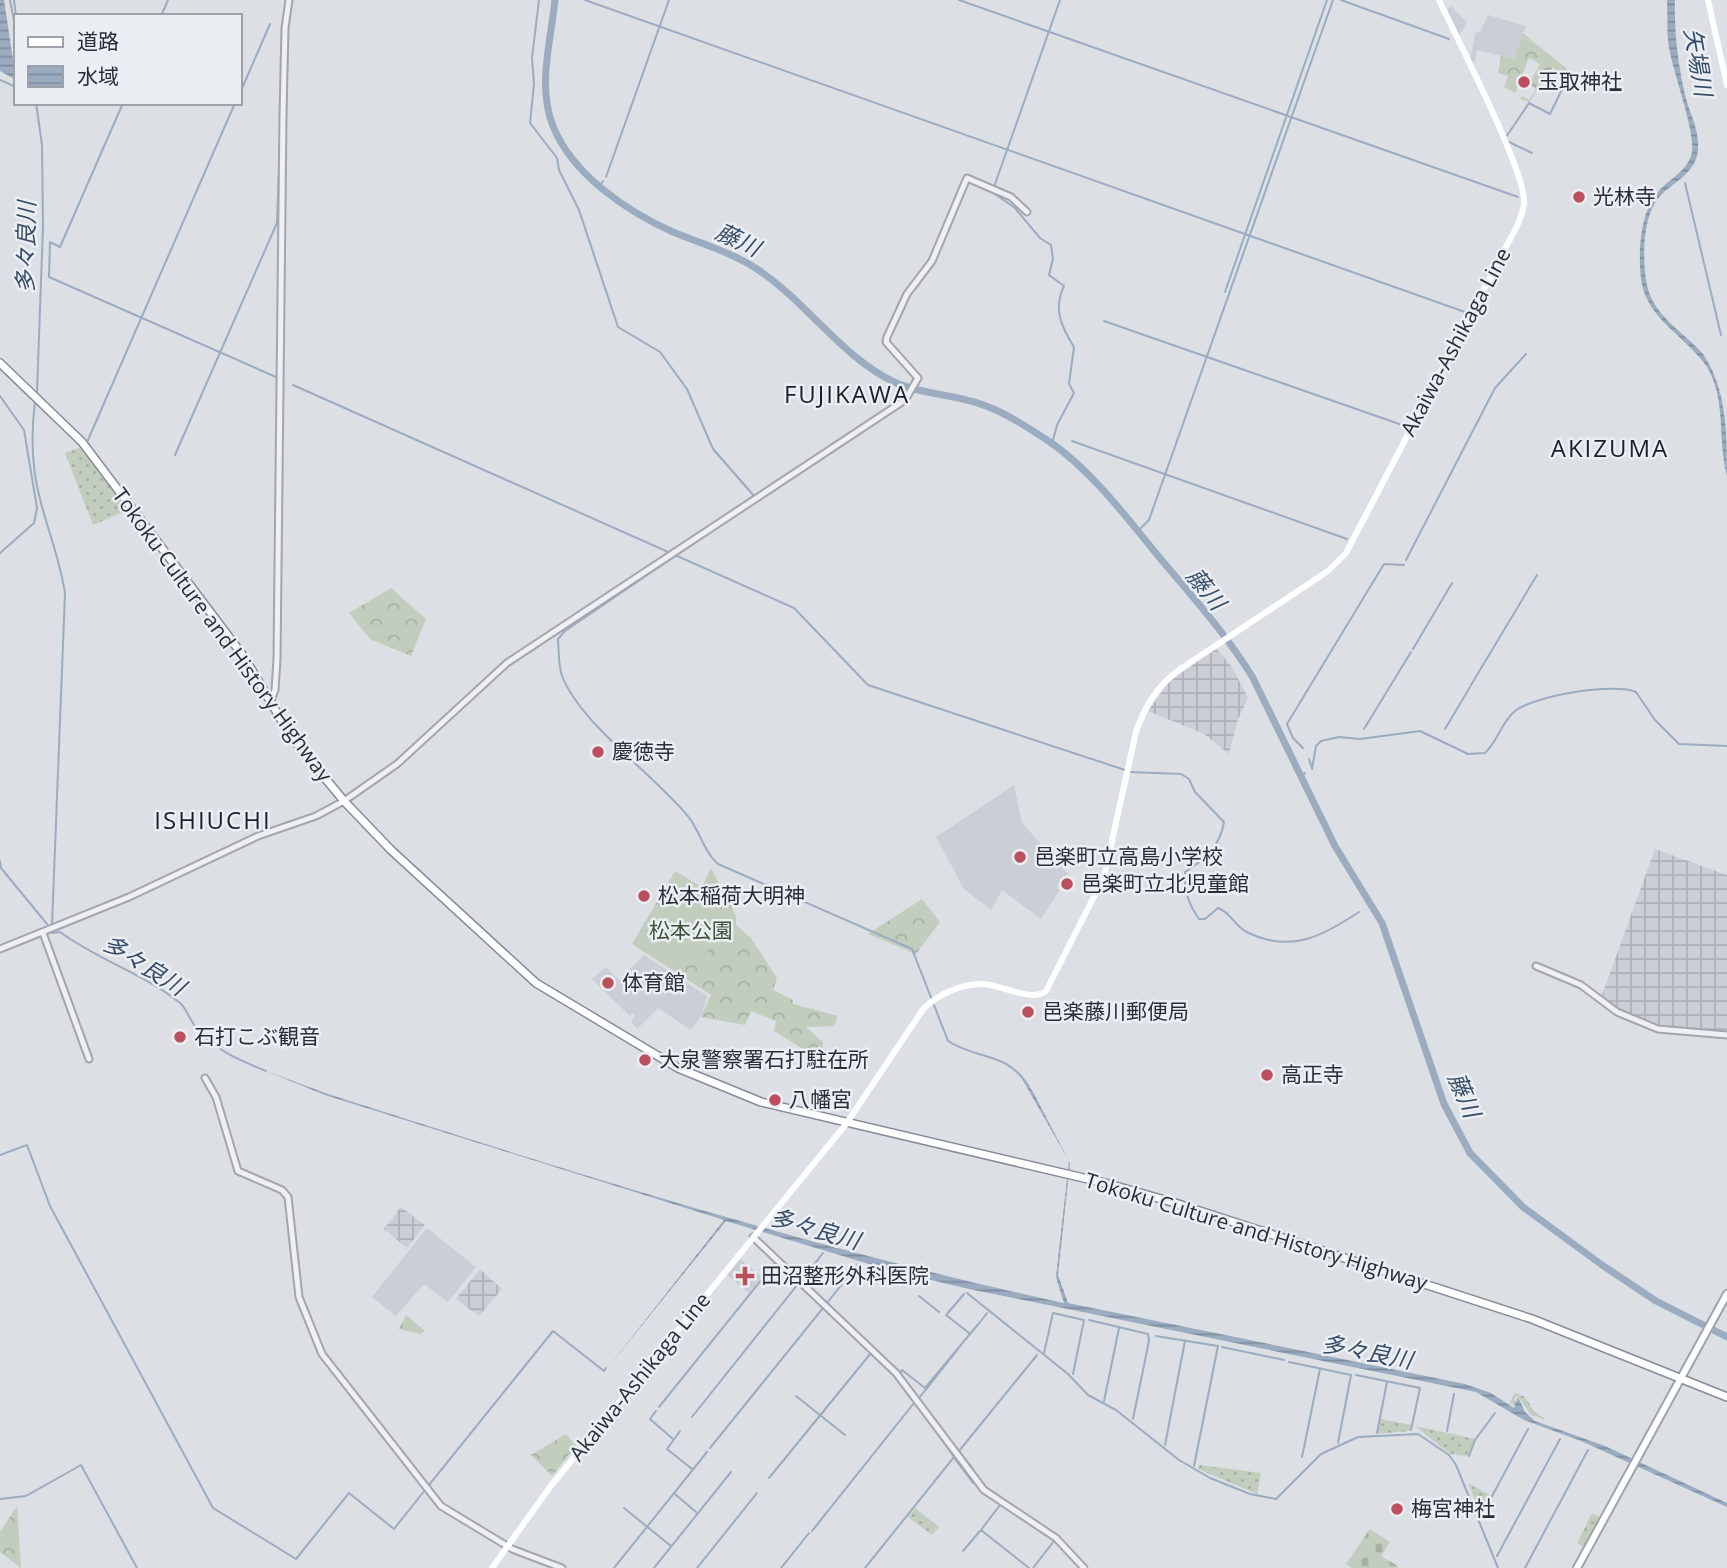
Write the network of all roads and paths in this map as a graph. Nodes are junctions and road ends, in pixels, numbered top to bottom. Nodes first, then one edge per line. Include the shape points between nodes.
1 (289, 0) edge
2 (1439, 0) edge
3 (1708, 0) edge
4 (1727, 85) edge
5 (1027, 212) dead end
6 (0, 363) edge
7 (270, 704) junction
8 (344, 801) junction
9 (43, 933) junction
10 (0, 949) edge
11 (1536, 966) dead end
12 (1727, 1035) edge
13 (89, 1059) dead end
14 (205, 1078) dead end
15 (846, 1124) junction
16 (756, 1234) junction
17 (1727, 1294) edge
18 (1680, 1378) junction
19 (1727, 1396) edge
20 (509, 1548) junction
21 (492, 1568) edge
22 (562, 1568) edge
23 (1084, 1568) edge
24 (1577, 1568) edge

1 - 7 street via 284,61 277,659
2 - 15 main road, Akaiwa-Ashikaga Line via 1521,182 1524,204 1346,553 1319,578 1172,675 1154,695 1136,732 1101,884 1046,991 1032,995 978,984 937,997 924,1009
3 - 4 main road
5 - 8 street via 1007,194 967,178 932,261 907,293 887,337 886,342 918,377 905,400 507,663 397,764
6 - 7 highway, Tokoku Culture and History Highway via 82,442 244,657
7 - 8 highway, Tokoku Culture and History Highway
8 - 9 street
8 - 15 highway, Tokoku Culture and History Highway via 481,935 555,995 707,1082 760,1102
9 - 10 street
9 - 13 street
11 - 12 street via 1581,985 1623,1015 1658,1029
14 - 20 street via 216,1097 238,1171 288,1197 299,1297 322,1354 442,1506
15 - 16 main road, Akaiwa-Ashikaga Line
15 - 18 highway, Tokoku Culture and History Highway via 1172,1202 1503,1309
16 - 20 main road, Akaiwa-Ashikaga Line via 550,1487
16 - 23 street via 896,1373 984,1490 1056,1538
17 - 18 main road
18 - 19 highway, Tokoku Culture and History Highway
18 - 24 main road
20 - 21 main road, Akaiwa-Ashikaga Line
20 - 22 street

